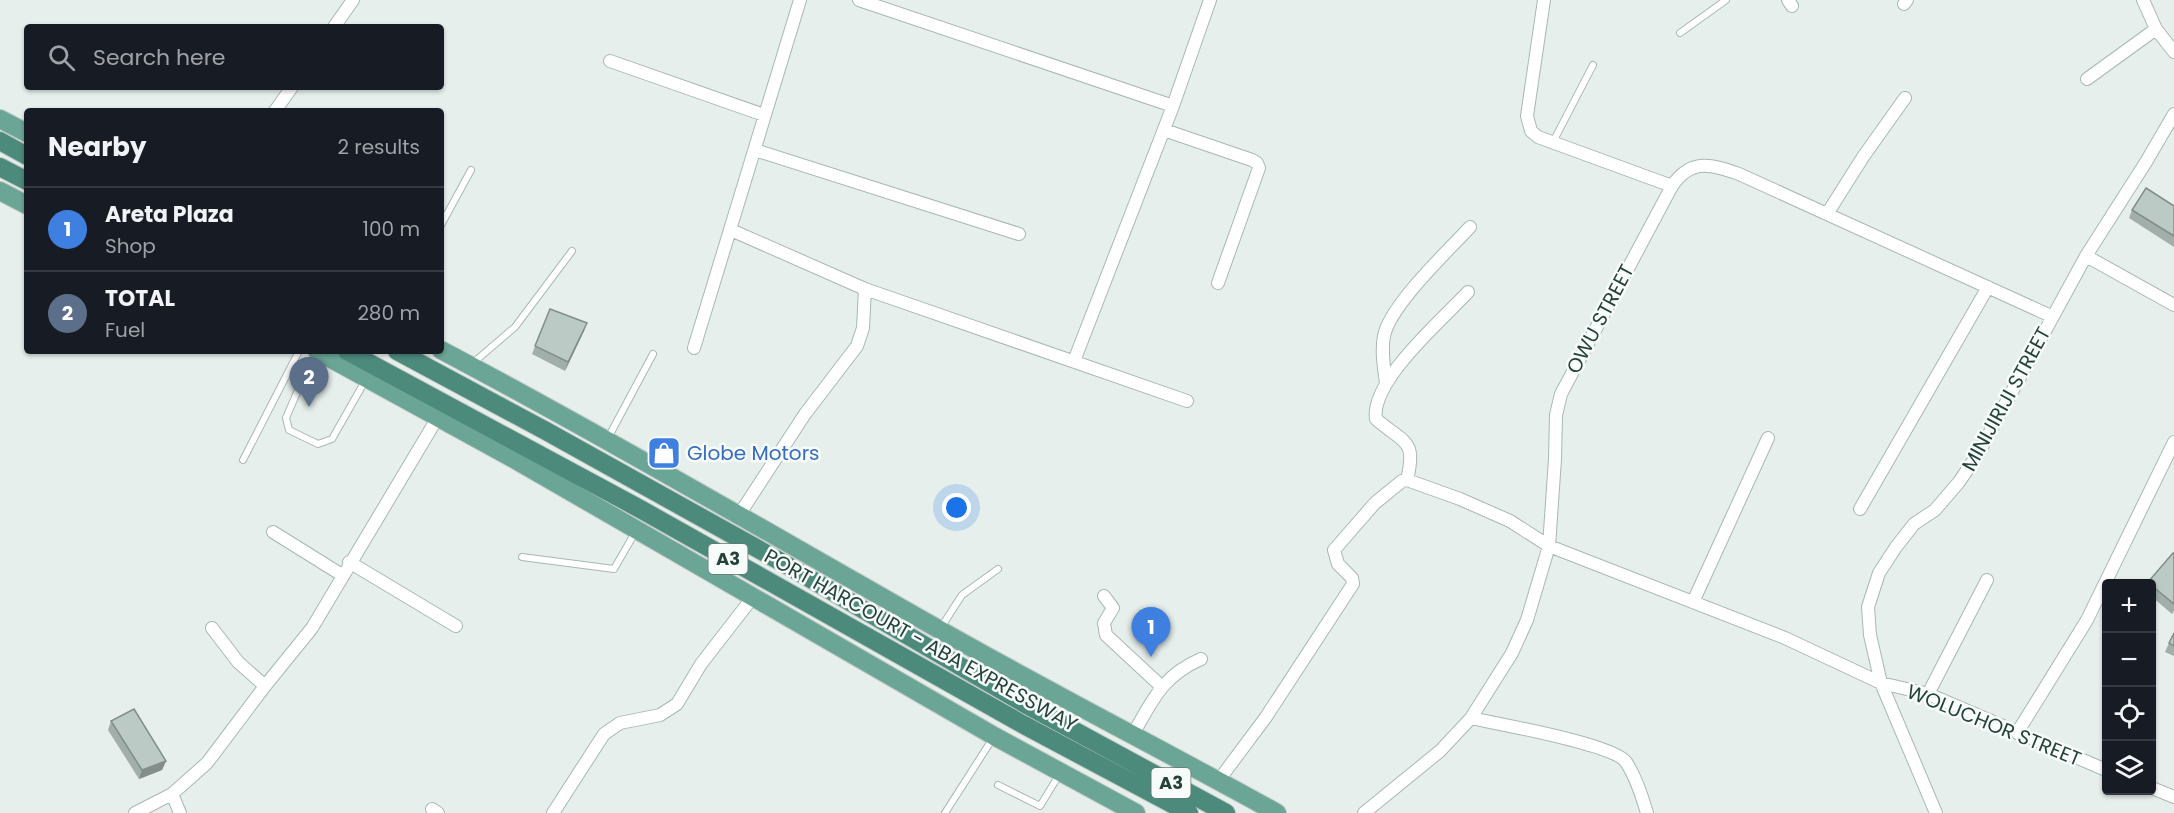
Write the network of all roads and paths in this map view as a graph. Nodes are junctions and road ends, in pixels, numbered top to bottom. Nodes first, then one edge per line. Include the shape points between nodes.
1 (353, 0) edge
2 (800, 0) edge
3 (859, 0) edge
4 (1210, 0) edge
5 (1544, 0) edge
6 (1726, 0) edge
7 (2143, 0) edge
8 (336, 24) edge
9 (2156, 29) junction
10 (1680, 33) dead end
11 (2174, 52) edge
12 (610, 61) dead end
13 (1593, 65) dead end
14 (2087, 79) dead end
15 (290, 90) edge
16 (1905, 98) dead end
17 (1173, 106) junction
18 (277, 108) edge
19 (2174, 114) edge
20 (764, 116) junction
21 (0, 119) edge
22 (1164, 130) junction
23 (24, 131) edge
24 (0, 141) edge
25 (1553, 143) junction
26 (755, 150) junction
27 (24, 154) edge
28 (0, 167) edge
29 (471, 170) dead end
30 (24, 179) edge
31 (1672, 186) junction
32 (0, 191) edge
33 (24, 203) edge
34 (1827, 214) junction
35 (444, 220) edge
36 (1470, 226) dead end
37 (731, 230) junction
38 (1019, 234) dead end
39 (572, 251) dead end
40 (2086, 255) junction
41 (1218, 283) dead end
42 (1988, 287) junction
43 (865, 289) junction
44 (1468, 292) dead end
45 (2174, 305) edge
46 (2051, 316) junction
47 (694, 348) dead end
48 (444, 352) edge
49 (297, 354) edge
50 (315, 354) edge
51 (322, 354) edge
52 (353, 354) edge
53 (404, 354) edge
54 (652, 354) dead end
55 (1074, 361) junction
56 (470, 365) junction
57 (366, 378) junction
58 (1386, 383) junction
59 (1187, 401) dead end
60 (438, 417) junction
61 (1768, 438) dead end
62 (606, 441) junction
63 (2174, 442) edge
64 (243, 460) dead end
65 (1407, 480) junction
66 (1860, 509) dead end
67 (739, 515) junction
68 (637, 531) junction
69 (273, 532) dead end
70 (1549, 546) junction
71 (522, 557) dead end
72 (349, 562) junction
73 (998, 569) dead end
74 (342, 575) junction
75 (1987, 580) dead end
76 (1104, 596) dead end
77 (753, 597) junction
78 (1693, 602) junction
79 (456, 626) dead end
80 (212, 628) dead end
81 (940, 630) junction
82 (1201, 660) dead end
83 (1881, 683) junction
84 (265, 686) junction
85 (1162, 687) junction
86 (1928, 694) junction
87 (1471, 718) junction
88 (2017, 733) junction
89 (1133, 734) junction
90 (994, 736) junction
91 (1112, 761) junction
92 (2102, 768) edge
93 (1061, 772) junction
94 (1219, 780) junction
95 (998, 785) dead end
96 (2156, 790) edge
97 (172, 794) junction
98 (2174, 797) edge
99 (1040, 810) edge
100 (1124, 810) edge
101 (135, 813) edge
102 (180, 813) edge
103 (553, 813) edge
104 (945, 813) edge
105 (1189, 813) edge
106 (1226, 813) edge
107 (1277, 813) edge
108 (1364, 813) edge
109 (1647, 813) edge
110 (1936, 813) edge

1 - 8 street
2 - 20 street
3 - 17 street
4 - 17 street
5 - 25 street via 1527,116 1531,131
6 - 10 lane
7 - 9 street
9 - 11 street
9 - 14 street
12 - 20 street
13 - 25 lane
15 - 18 street
16 - 34 street
17 - 22 street
19 - 40 street, MINIJIRIJI STREET
20 - 26 street
21 - 23 main road
22 - 41 street via 1252,160 1259,168
22 - 55 street
24 - 27 highway
25 - 31 street
26 - 37 street
26 - 38 street
28 - 30 highway
29 - 35 lane
31 - 34 street, OWU STREET via 1691,167 1717,166
31 - 70 street, OWU STREET via 1561,394 1556,415
32 - 33 main road
34 - 42 street, OWU STREET
36 - 58 street via 1389,323 1383,350
37 - 43 street
37 - 47 street
39 - 56 lane via 515,327
40 - 45 street
40 - 46 street, MINIJIRIJI STREET
42 - 46 street, OWU STREET
42 - 66 street
43 - 55 street
43 - 67 street via 863,328 857,346 805,414
44 - 58 street
46 - 83 street, MINIJIRIJI STREET via 1978,454 1935,510 1914,524 1879,573 1868,607
48 - 56 main road
49 - 64 lane
50 - 57 lane via 286,418 289,430 318,444 332,439
51 - 57 main road
52 - 91 highway, PORT HARCOURT - ABA EXPRESSWAY / A3 via 632,504 1024,725
53 - 91 highway, PORT HARCOURT - ABA EXPRESSWAY / A3 via 785,564 1015,698
54 - 62 lane
55 - 59 street
56 - 62 main road
57 - 60 main road
58 - 65 street via 1376,418 1409,447 1412,459
60 - 68 main road
60 - 72 street
61 - 78 street
62 - 67 main road
63 - 88 street via 2087,620
65 - 70 street, WOLUCHOR STREET via 1510,521
65 - 94 street via 1375,503 1334,550 1338,564 1353,584 1266,717
67 - 81 main road
68 - 71 lane via 614,569
68 - 77 main road
69 - 74 street
70 - 78 street, WOLUCHOR STREET
70 - 87 street, OWU STREET via 1527,620
72 - 74 street
72 - 79 street
73 - 81 lane via 962,594
74 - 84 street via 312,628
75 - 86 street
76 - 85 street via 1113,608 1104,623 1106,635
77 - 90 main road
77 - 103 street via 701,664 677,704 660,715 620,723 604,734
78 - 83 street, WOLUCHOR STREET via 1785,638
80 - 84 street via 238,662
81 - 89 main road
82 - 85 street via 1172,675
83 - 86 street, WOLUCHOR STREET
83 - 110 street, MINIJIRIJI STREET
84 - 97 street via 207,763
85 - 89 street
86 - 88 street, WOLUCHOR STREET
87 - 108 street, OWU STREET via 1440,751
87 - 109 street via 1613,753 1625,760
88 - 92 street, WOLUCHOR STREET
89 - 94 main road
90 - 93 main road
90 - 104 lane
91 - 105 highway, PORT HARCOURT - ABA EXPRESSWAY / A3
91 - 106 highway, PORT HARCOURT - ABA EXPRESSWAY / A3
93 - 99 lane
93 - 100 main road
94 - 107 main road
95 - 99 lane
96 - 98 street
97 - 101 street
97 - 102 street

